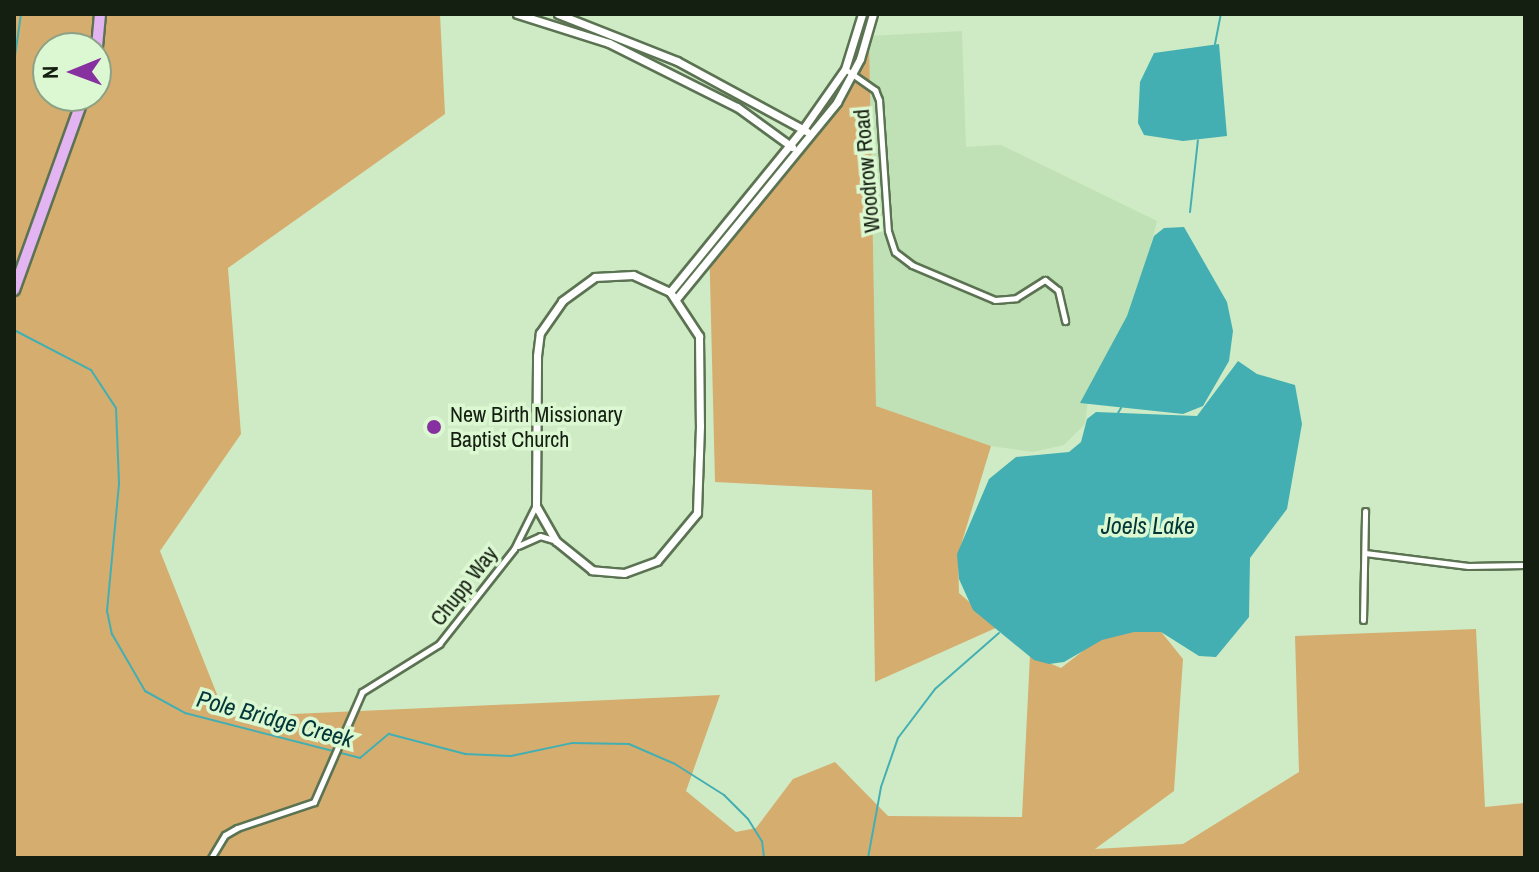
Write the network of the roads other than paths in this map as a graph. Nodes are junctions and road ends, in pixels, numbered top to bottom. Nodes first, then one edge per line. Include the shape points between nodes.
1 (517, 14) edge
2 (558, 14) edge
3 (862, 14) edge
4 (873, 14) edge
5 (845, 69) junction
6 (854, 73) junction
7 (78, 112) edge
8 (803, 129) junction
9 (811, 135) junction
10 (790, 145) junction
11 (797, 151) junction
12 (14, 288) edge
13 (670, 292) junction
14 (676, 299) junction
15 (1065, 321) dead end
16 (536, 506) junction
17 (1365, 511) dead end
18 (556, 541) junction
19 (514, 549) junction
20 (1365, 553) junction
21 (1525, 565) edge
22 (1363, 620) dead end
23 (211, 858) edge

1 - 10 street via 609,43 737,107
2 - 8 street via 677,61
3 - 5 street, Woodrow Road
4 - 6 street, Woodrow Road
5 - 6 street, Woodrow Road
5 - 8 street, Woodrow Road
6 - 9 street, Woodrow Road
6 - 15 street, Woodrow Road via 879,100 888,231 895,252 912,265 995,300 1016,298 1045,280 1058,290
7 - 12 highway
8 - 9 street
8 - 10 street, Woodrow Road
9 - 11 street, Woodrow Road
10 - 11 street
10 - 13 street, Woodrow Road
11 - 14 street, Woodrow Road
13 - 14 street
13 - 16 street via 633,275 595,277 562,301 540,333
14 - 18 street via 699,336 697,513 657,561 624,573 592,570
16 - 18 street
16 - 19 street, Chupp Way
17 - 20 street
18 - 19 street via 540,536
19 - 23 street, Chupp Way via 439,644 362,692 314,802 237,828 225,835
20 - 21 street via 1468,566
20 - 22 street

